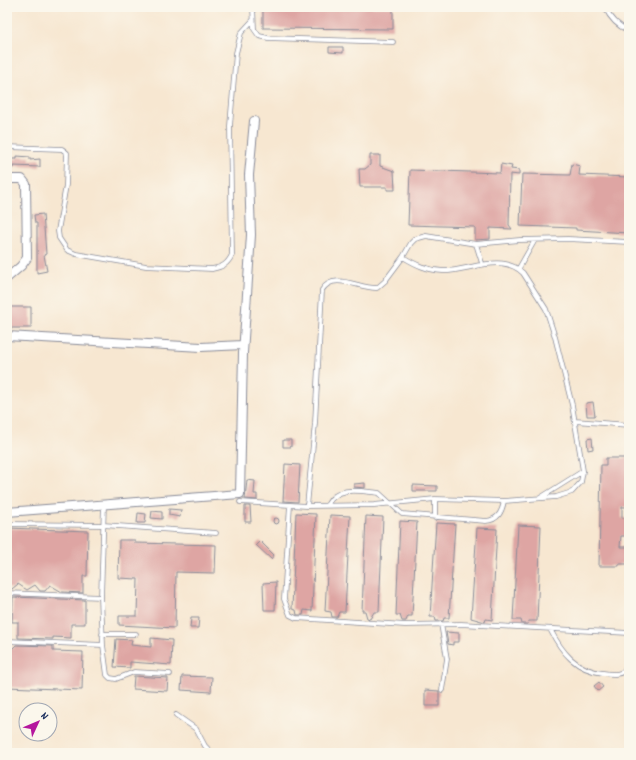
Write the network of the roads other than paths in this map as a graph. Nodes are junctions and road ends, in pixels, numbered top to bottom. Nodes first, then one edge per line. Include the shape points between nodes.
1 (253, 7) edge
2 (605, 7) edge
3 (252, 20) junction
4 (629, 30) edge
5 (393, 42) dead end
6 (254, 121) dead end
7 (7, 147) edge
8 (7, 178) edge
9 (535, 240) junction
10 (629, 242) edge
11 (476, 244) junction
12 (403, 257) junction
13 (482, 263) junction
14 (518, 268) junction
15 (7, 278) edge
16 (7, 336) edge
17 (21, 339) junction
18 (7, 341) edge
19 (243, 345) junction
20 (575, 421) junction
21 (629, 425) edge
22 (583, 471) junction
23 (540, 498) junction
24 (435, 499) junction
25 (504, 501) junction
26 (240, 502) dead end
27 (390, 503) junction
28 (104, 504) junction
29 (290, 505) junction
30 (327, 505) junction
31 (307, 506) junction
32 (7, 512) edge
33 (436, 518) junction
34 (7, 524) edge
35 (103, 525) junction
36 (216, 533) dead end
37 (7, 593) edge
38 (101, 597) junction
39 (441, 624) junction
40 (550, 630) junction
41 (629, 633) edge
42 (102, 634) junction
43 (136, 634) dead end
44 (7, 641) edge
45 (103, 645) junction
46 (629, 668) edge
47 (170, 674) dead end
48 (442, 690) dead end
49 (176, 715) dead end
50 (212, 753) edge

1 - 3 lane
2 - 4 lane via 618,25
3 - 5 lane via 256,33 268,38
3 - 7 lane via 241,33 236,53 230,126 232,255 228,263 221,267 212,269 146,266 72,252 62,245 58,231 66,185 67,153 65,150 37,146
6 - 19 street via 250,175 251,235
8 - 15 street via 22,179 26,184 27,247 25,262
9 - 10 lane
9 - 11 lane
9 - 14 lane
11 - 12 lane via 426,236 415,239
11 - 13 lane
12 - 13 lane via 430,270 444,271
12 - 31 lane via 377,288 338,280 329,282 322,290 315,423
13 - 14 lane
14 - 20 lane via 546,309
16 - 17 street
17 - 18 street
17 - 19 street via 189,349
19 - 28 street via 240,494
20 - 21 lane
20 - 22 lane
22 - 23 lane
22 - 23 lane via 581,482 572,492
23 - 25 lane
24 - 25 lane
24 - 27 lane
24 - 33 lane
25 - 33 lane via 500,514 492,520
26 - 29 lane
27 - 30 lane
27 - 30 lane via 379,493 340,492 331,498
27 - 33 lane via 402,514
28 - 32 street
28 - 35 lane
29 - 31 lane
29 - 39 lane via 284,600 290,615 296,618 405,626
30 - 31 lane
34 - 35 lane
35 - 36 lane
35 - 38 lane
37 - 38 lane
38 - 42 lane
39 - 40 lane
39 - 48 lane via 447,659
40 - 41 lane via 578,629
40 - 46 lane via 565,654 583,668 614,675
42 - 43 lane
42 - 45 lane
44 - 45 lane
45 - 47 lane via 107,675 110,678 116,679 134,672
49 - 50 lane via 196,728 205,746

